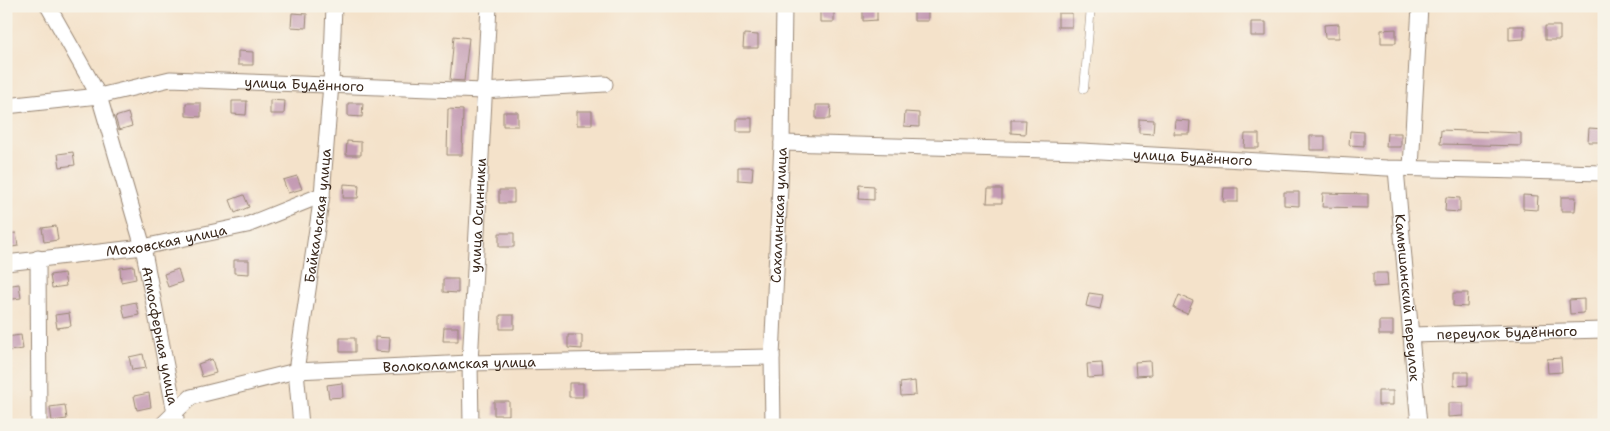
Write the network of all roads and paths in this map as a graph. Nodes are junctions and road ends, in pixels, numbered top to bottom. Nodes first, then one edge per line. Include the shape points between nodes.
1 (48, 6) edge
2 (334, 6) edge
3 (489, 6) edge
4 (784, 6) edge
5 (1091, 6) edge
6 (1420, 6) edge
7 (331, 84) junction
8 (605, 84) dead end
9 (1084, 89) dead end
10 (483, 91) junction
11 (100, 96) junction
12 (6, 106) edge
13 (782, 143) junction
14 (1411, 168) junction
15 (1396, 169) junction
16 (1604, 173) edge
17 (322, 195) junction
18 (143, 247) junction
19 (38, 258) junction
20 (6, 263) edge
21 (1604, 330) edge
22 (1411, 335) junction
23 (772, 357) junction
24 (470, 363) junction
25 (296, 371) junction
26 (176, 418) edge
27 (39, 425) edge
28 (162, 425) edge
29 (302, 425) edge
30 (471, 425) edge
31 (773, 425) edge
32 (1419, 425) edge

1 - 11 street, Атмосферная улица
2 - 7 street, Байкальская улица
3 - 10 street, улица Осинники
4 - 13 street, Сахалинская улица
5 - 9 lane
6 - 14 street
7 - 10 street, улица Будённого
7 - 11 street, улица Будённого via 170,79
7 - 17 street, Байкальская улица
8 - 10 street, улица Будённого
10 - 24 street, улица Осинники
11 - 12 street, улица Будённого
11 - 18 street, Атмосферная улица
13 - 15 street, улица Будённого via 1082,151
13 - 23 street, Сахалинская улица
14 - 15 street, улица Будённого
14 - 16 street, улица Будённого
15 - 22 street, Камышанский переулок
17 - 18 street, Моховская улица via 247,225
17 - 25 street, Байкальская улица
18 - 19 street, Моховская улица
18 - 26 street, Атмосферная улица
19 - 20 street, Моховская улица
19 - 27 street
21 - 22 street, переулок Будённого
22 - 32 street, Камышанский переулок
23 - 24 street, Волоколамская улица
23 - 31 street, Сахалинская улица
24 - 25 street, Волоколамская улица
24 - 30 street, улица Осинники
25 - 26 street, Волоколамская улица via 192,397
25 - 29 street, Байкальская улица
26 - 28 street, Волоколамская улица

